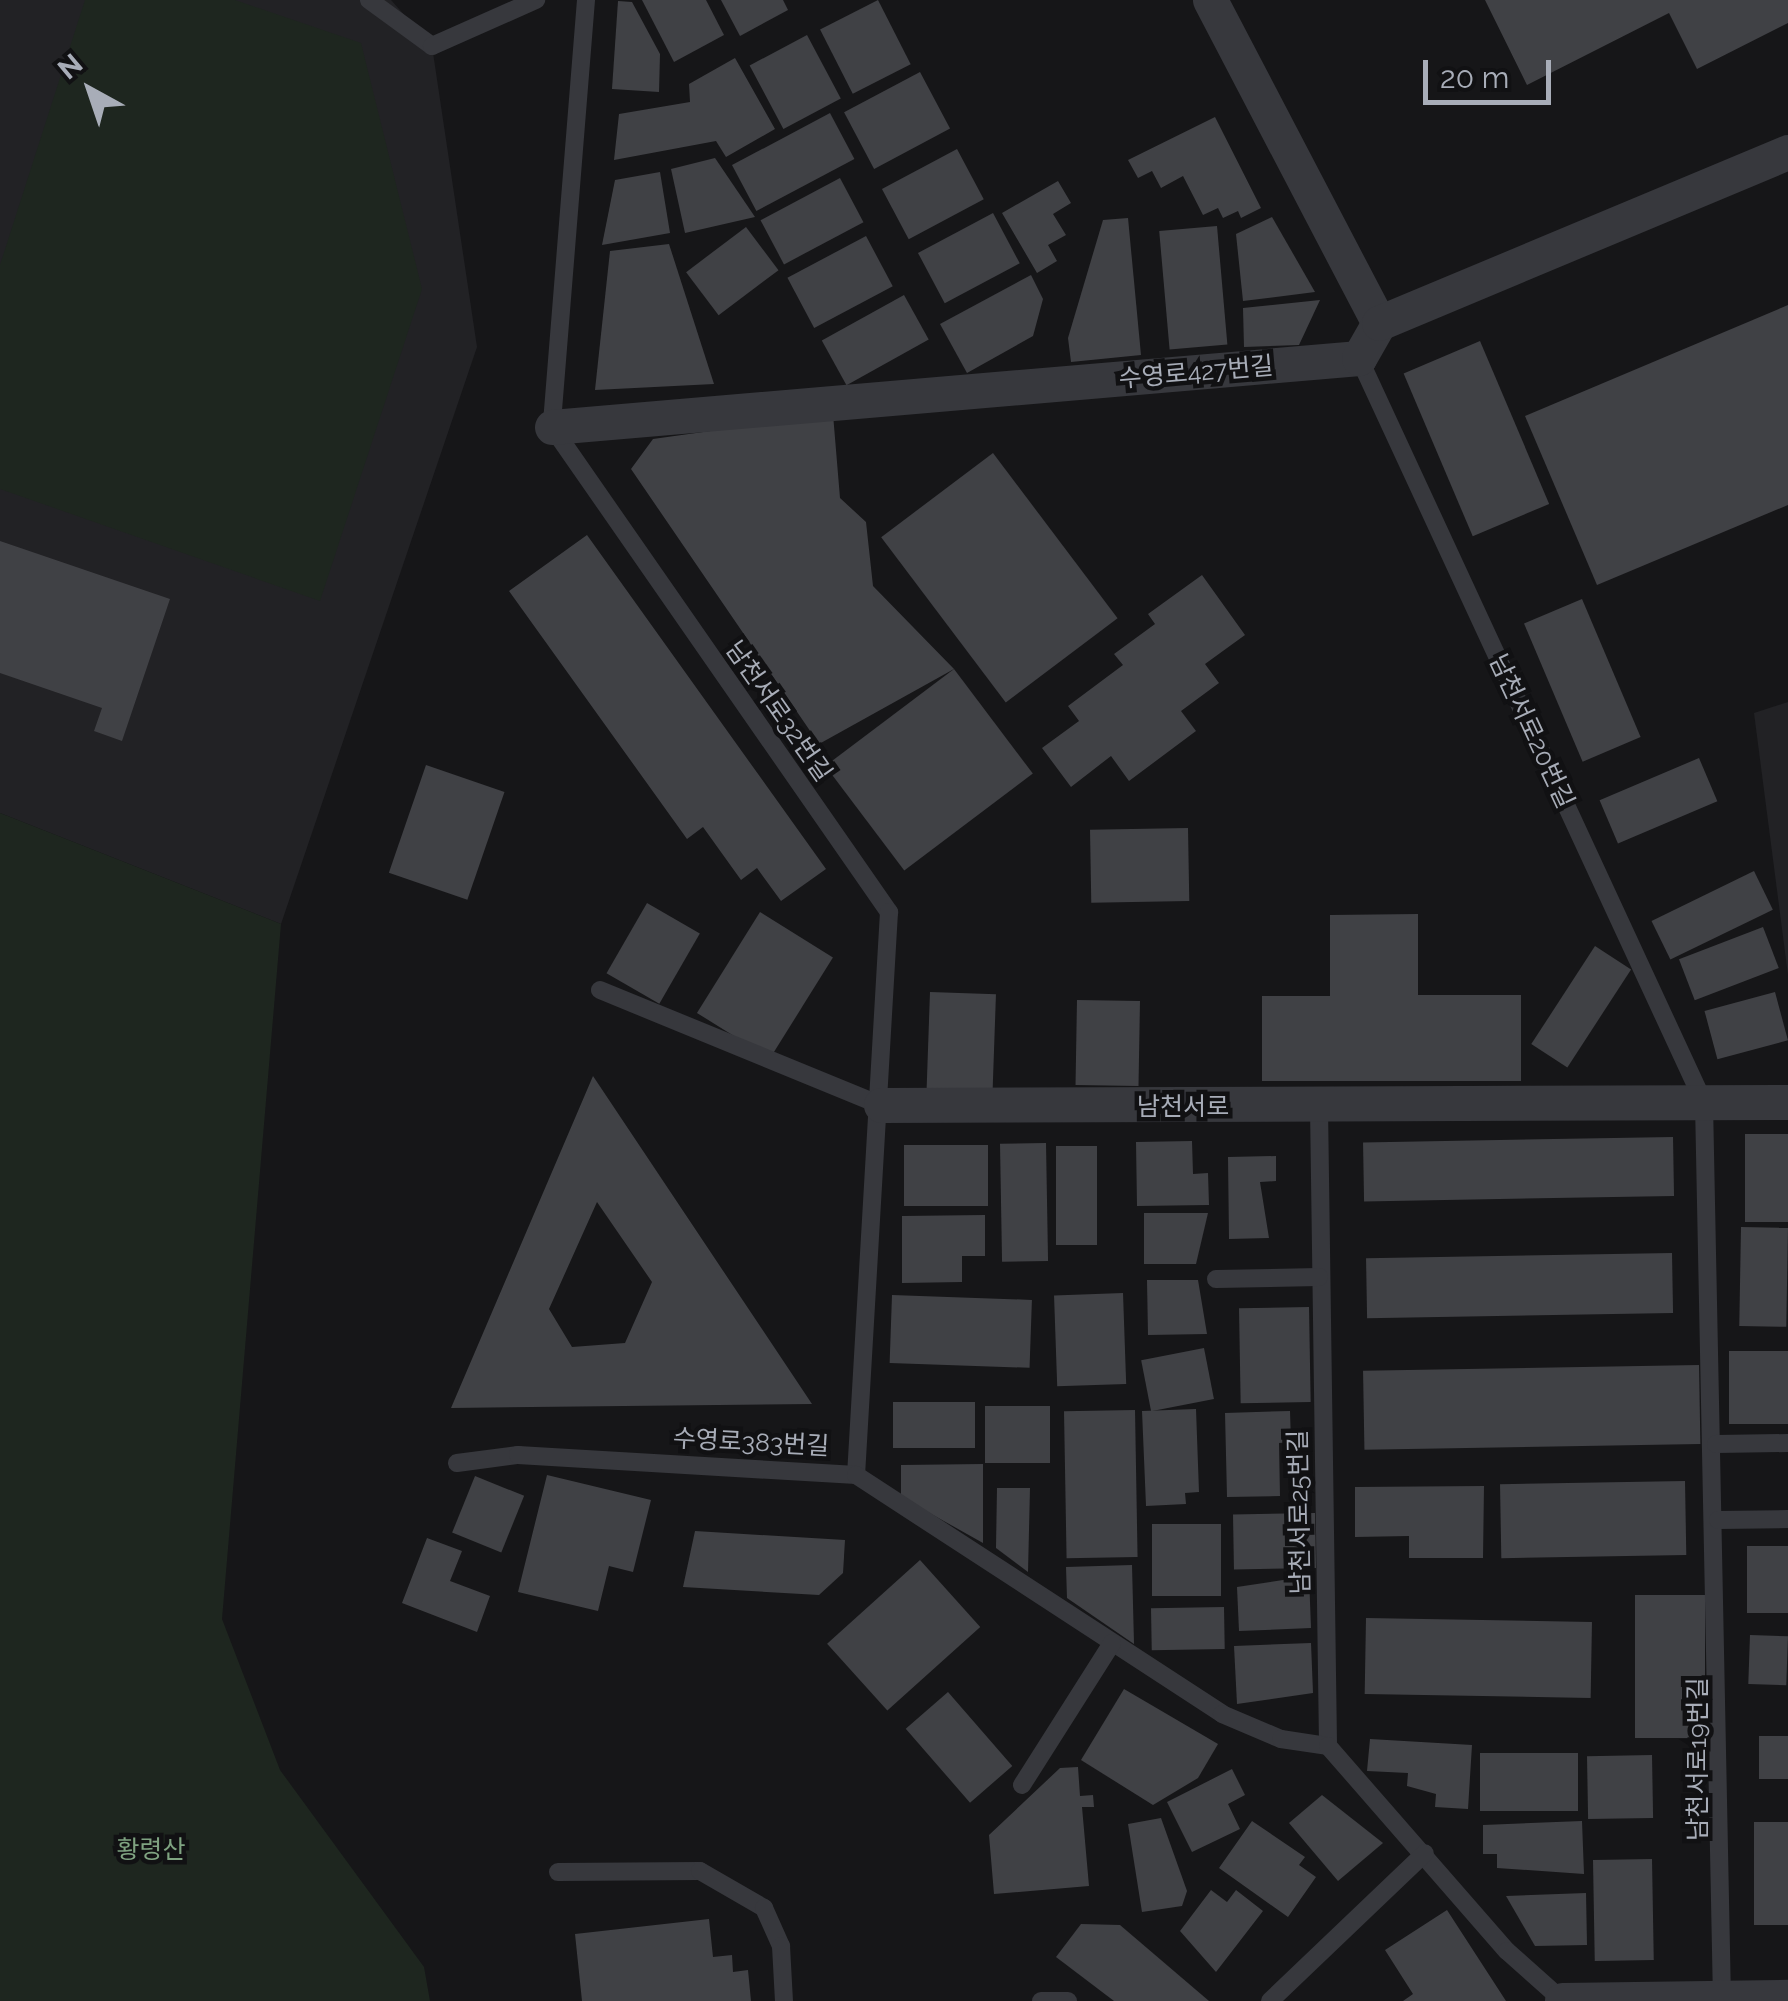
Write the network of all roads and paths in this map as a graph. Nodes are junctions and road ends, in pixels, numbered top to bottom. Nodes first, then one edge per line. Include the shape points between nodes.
1 (369, 0) edge
2 (536, 0) edge
3 (586, 0) edge
4 (1210, 0) edge
5 (1788, 152) edge
6 (1380, 323) junction
7 (1360, 358) junction
8 (552, 428) junction
9 (600, 990) dead end
10 (1788, 1102) edge
11 (1704, 1103) junction
12 (880, 1105) junction
13 (1320, 1107) junction
14 (1320, 1277) junction
15 (1216, 1278) dead end
16 (1788, 1443) edge
17 (1716, 1444) junction
18 (457, 1463) dead end
19 (856, 1475) junction
20 (1788, 1519) edge
21 (1718, 1520) junction
22 (1112, 1643) junction
23 (1328, 1746) junction
24 (1022, 1785) dead end
25 (1425, 1853) junction
26 (558, 1872) dead end
27 (1788, 1997) edge
28 (1722, 1998) junction
29 (1562, 2000) edge
30 (784, 2001) edge
31 (1041, 2001) edge
32 (1068, 2001) edge
33 (1270, 2001) edge

1 - 2 lane via 432,46
3 - 8 lane
4 - 6 street
5 - 6 street
6 - 7 street
7 - 8 street, 수영로427번길
7 - 11 lane, 남천서로20번길
8 - 12 lane, 남천서로32번길 via 889,912
9 - 12 lane, 남천서로
10 - 11 street, 남천서로
11 - 13 street, 남천서로
11 - 17 lane, 남천서로19번길
12 - 13 street, 남천서로
12 - 19 lane, 남천서로32번길
13 - 14 lane, 남천서로25번길
14 - 15 lane
14 - 23 lane, 남천서로25번길
16 - 17 lane
17 - 21 lane, 남천서로19번길
18 - 19 lane, 수영로383번길 via 518,1456
19 - 22 lane, 수영로383번길
20 - 21 lane
21 - 28 lane, 남천서로19번길
22 - 23 lane, 수영로383번길 via 1222,1714 1281,1739
22 - 24 lane
23 - 25 lane
25 - 29 lane via 1507,1951
25 - 33 lane
26 - 30 lane via 700,1871 764,1908 780,1946
27 - 28 street
28 - 29 street
31 - 32 lane

